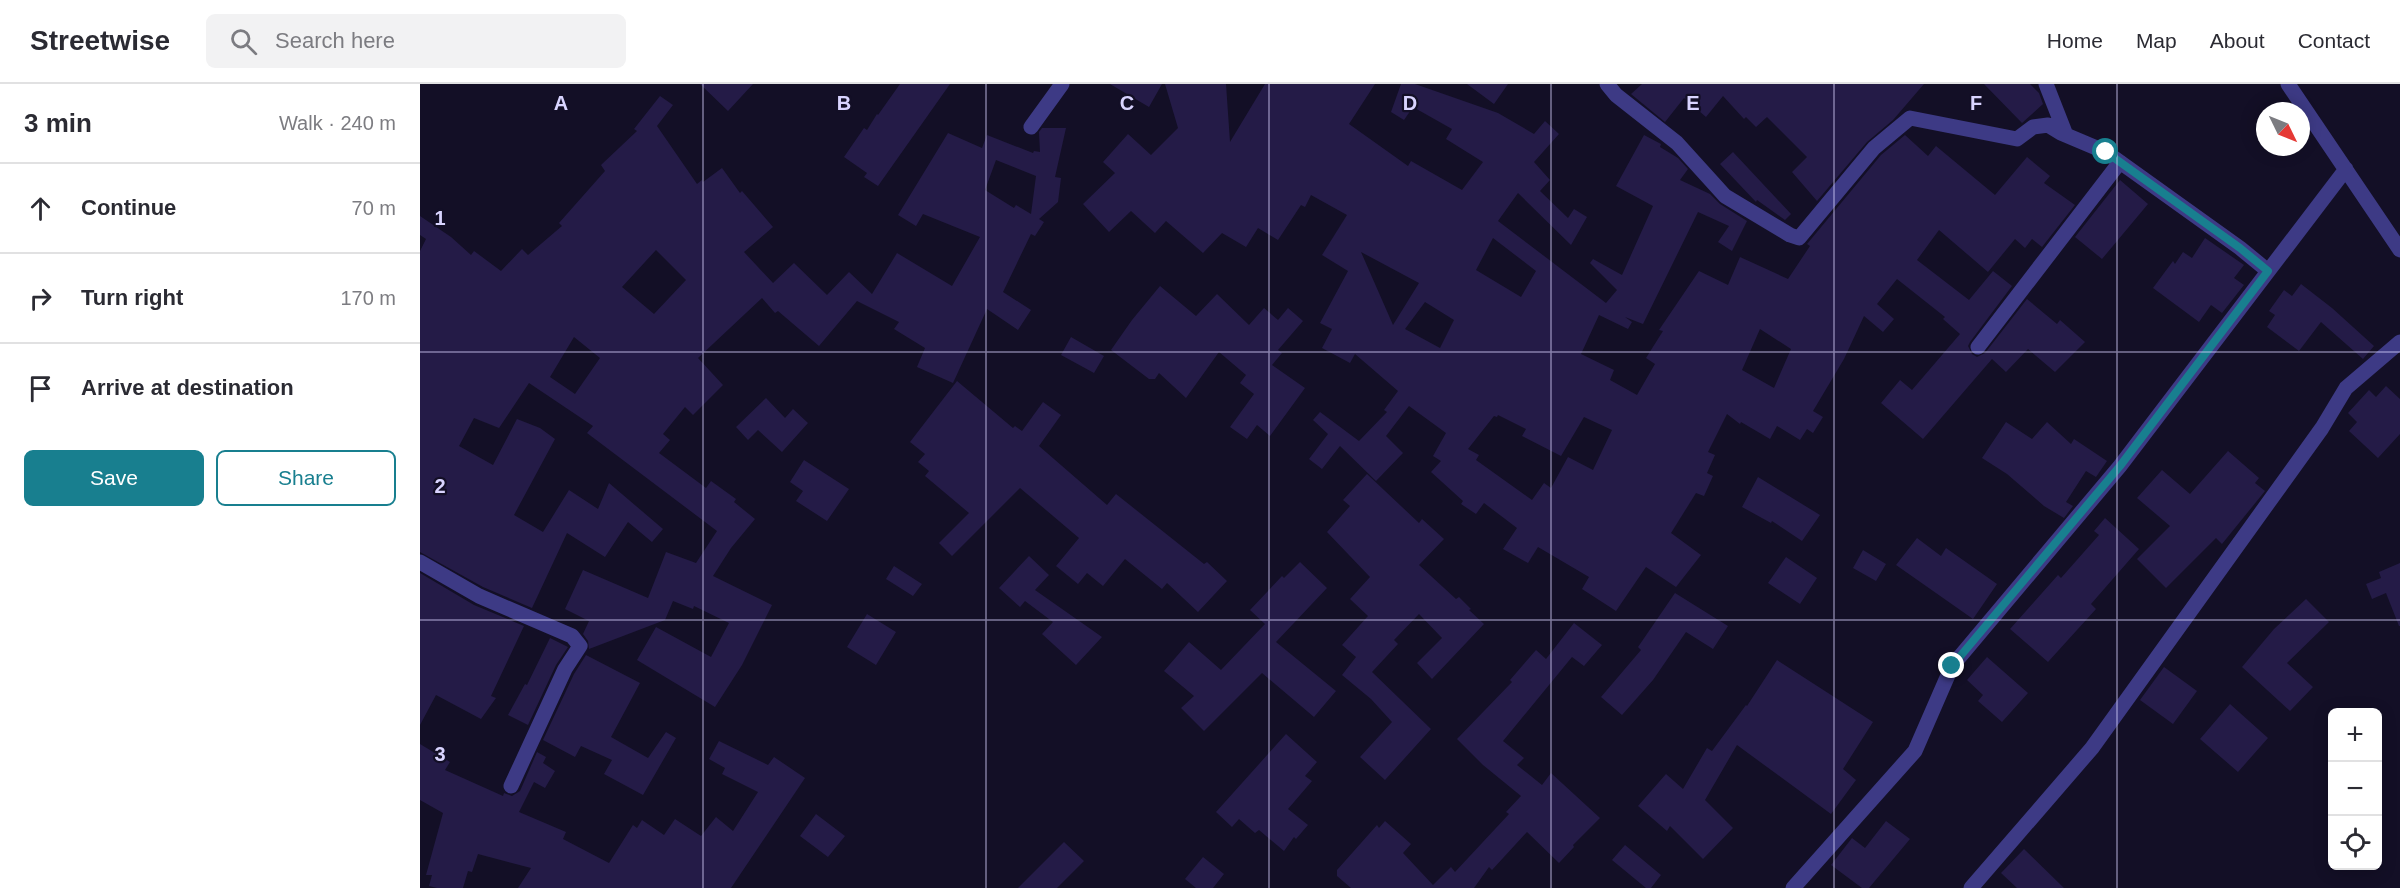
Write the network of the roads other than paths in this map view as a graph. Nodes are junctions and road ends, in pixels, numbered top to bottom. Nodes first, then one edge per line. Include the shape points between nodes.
1 (1062, 84) edge
2 (1606, 84) edge
3 (2046, 84) edge
4 (2288, 84) edge
5 (1031, 127) dead end
6 (2066, 135) junction
7 (2120, 162) junction
8 (2346, 169) junction
9 (2400, 250) edge
10 (2268, 271) junction
11 (2400, 342) edge
12 (1978, 347) dead end
13 (420, 562) edge
14 (510, 786) dead end
15 (1793, 888) edge
16 (1971, 888) edge

1 - 5 street
2 - 6 street via 1677,143 1725,196 1799,238 1874,148 1910,118 2017,139 2033,127 2048,125
3 - 6 street
4 - 8 street
6 - 7 street
7 - 10 street
7 - 12 street
8 - 9 street
8 - 10 street
10 - 15 street via 2120,466 1952,666 1915,751
11 - 16 street via 2346,388 2322,428 2092,748
13 - 14 street via 479,596 572,636 580,646 565,669

